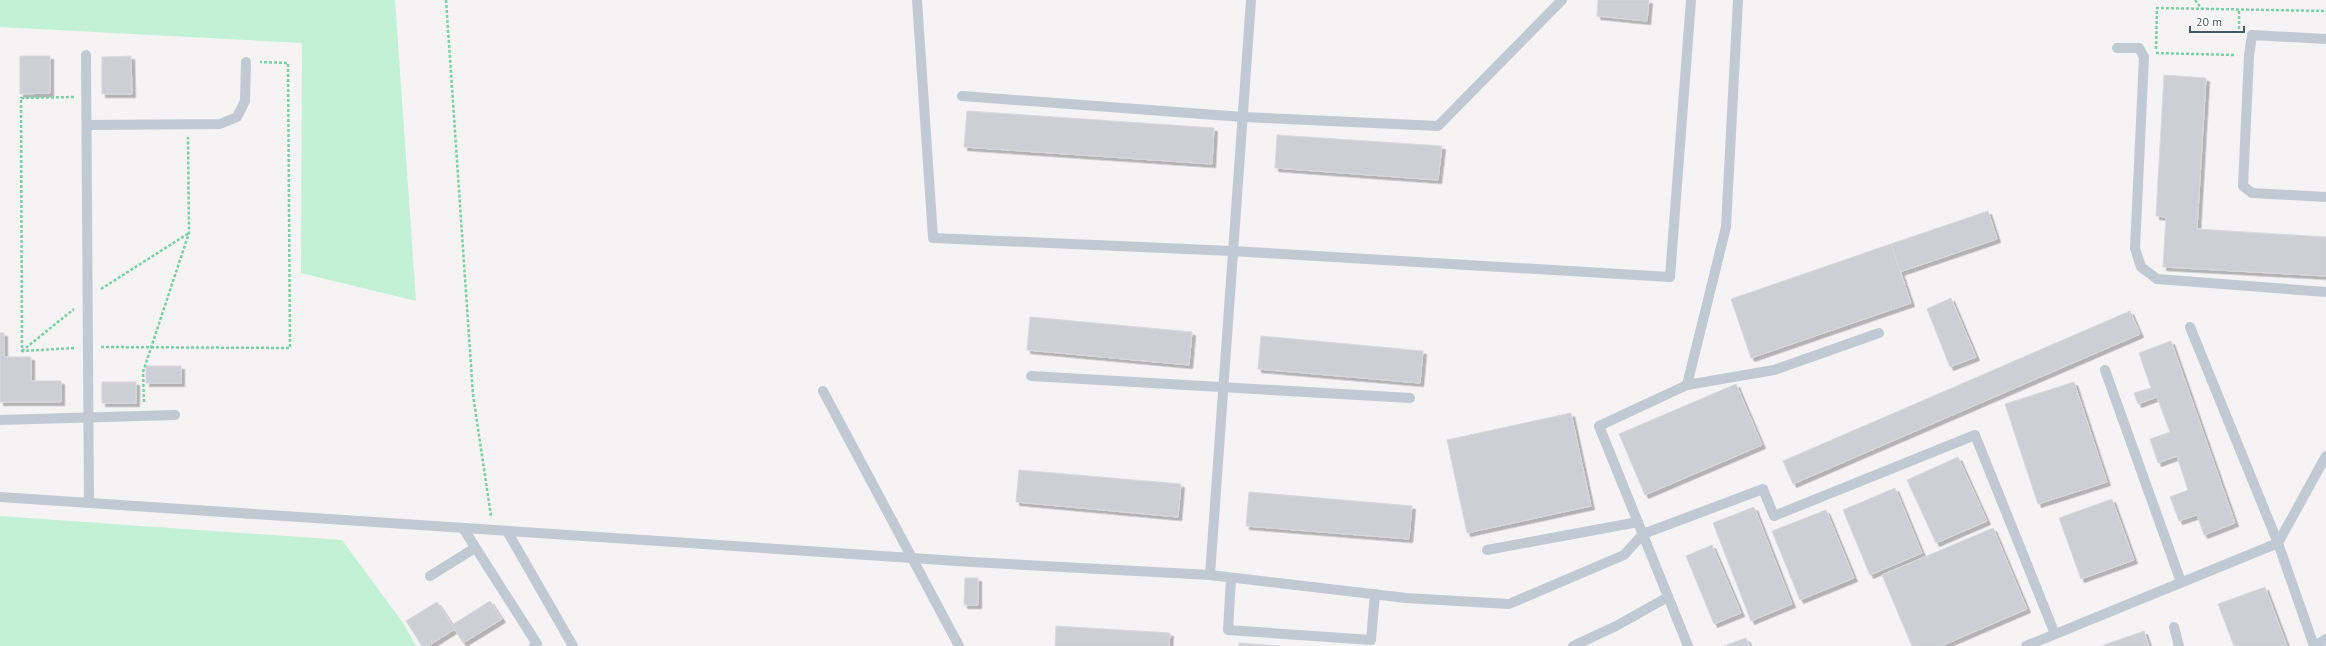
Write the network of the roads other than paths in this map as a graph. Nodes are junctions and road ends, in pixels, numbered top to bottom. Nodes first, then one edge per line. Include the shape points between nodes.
1 (917, 0) edge
2 (1251, 0) edge
3 (1562, 0) edge
4 (1691, 0) edge
5 (1738, 0) edge
6 (2326, 39) edge
7 (2117, 48) dead end
8 (86, 55) dead end
9 (246, 62) road end
10 (962, 96) dead end
11 (1243, 117) junction
12 (86, 125) junction
13 (2326, 197) edge
14 (1232, 251) junction
15 (2326, 292) edge
16 (2190, 327) dead end
17 (1879, 333) dead end
18 (2105, 370) dead end
19 (1031, 376) dead end
20 (1687, 385) junction
21 (1224, 387) junction
22 (822, 391) dead end
23 (1410, 398) dead end
24 (175, 415) dead end
25 (89, 418) junction
26 (0, 420) edge
27 (2326, 456) edge
28 (0, 497) edge
29 (89, 503) junction
30 (1638, 522) junction
31 (463, 528) junction
32 (507, 531) junction
33 (1643, 534) junction
34 (2278, 543) junction
35 (475, 548) junction
36 (1487, 550) dead end
37 (912, 558) junction
38 (1210, 575) junction
39 (430, 576) dead end
40 (1231, 578) junction
41 (2181, 582) junction
42 (1375, 594) junction
43 (1668, 597) junction
44 (2174, 627) dead end
45 (2055, 634) junction
46 (2326, 639) edge
47 (534, 646) edge
48 (573, 646) edge
49 (959, 646) edge
50 (1573, 646) edge
51 (1688, 646) edge
52 (2026, 646) edge
53 (2179, 646) edge
54 (2315, 646) edge

1 - 14 lane via 933,238
2 - 11 lane
3 - 11 lane via 1438,126
4 - 14 lane via 1670,277
5 - 20 lane via 1726,226
6 - 13 lane via 2252,35 2243,186 2252,193
7 - 15 lane via 2139,48 2144,57 2135,248 2141,267 2157,278
8 - 12 lane
9 - 12 lane via 245,101 237,117 220,124
10 - 11 lane
11 - 14 lane
12 - 25 lane
14 - 21 lane
16 - 34 lane
17 - 20 lane via 1774,370
18 - 41 lane
19 - 21 lane
20 - 30 lane via 1599,426
21 - 23 lane
21 - 38 lane
22 - 37 lane
24 - 25 lane
25 - 26 lane
25 - 29 lane
27 - 34 lane
28 - 29 lane
29 - 31 lane
30 - 33 lane
30 - 36 lane
31 - 32 lane
31 - 35 lane
32 - 37 lane
32 - 48 lane
33 - 42 lane via 1624,555 1509,604
33 - 43 lane
33 - 45 lane via 1763,489 1774,516 1975,435
34 - 41 lane
34 - 54 lane
35 - 39 lane
35 - 47 lane via 537,644
37 - 38 lane
37 - 49 lane
38 - 40 lane
40 - 42 lane
40 - 42 lane via 1228,630 1371,640
41 - 45 lane
43 - 50 lane
43 - 51 lane
44 - 53 lane
45 - 52 lane
46 - 54 lane

